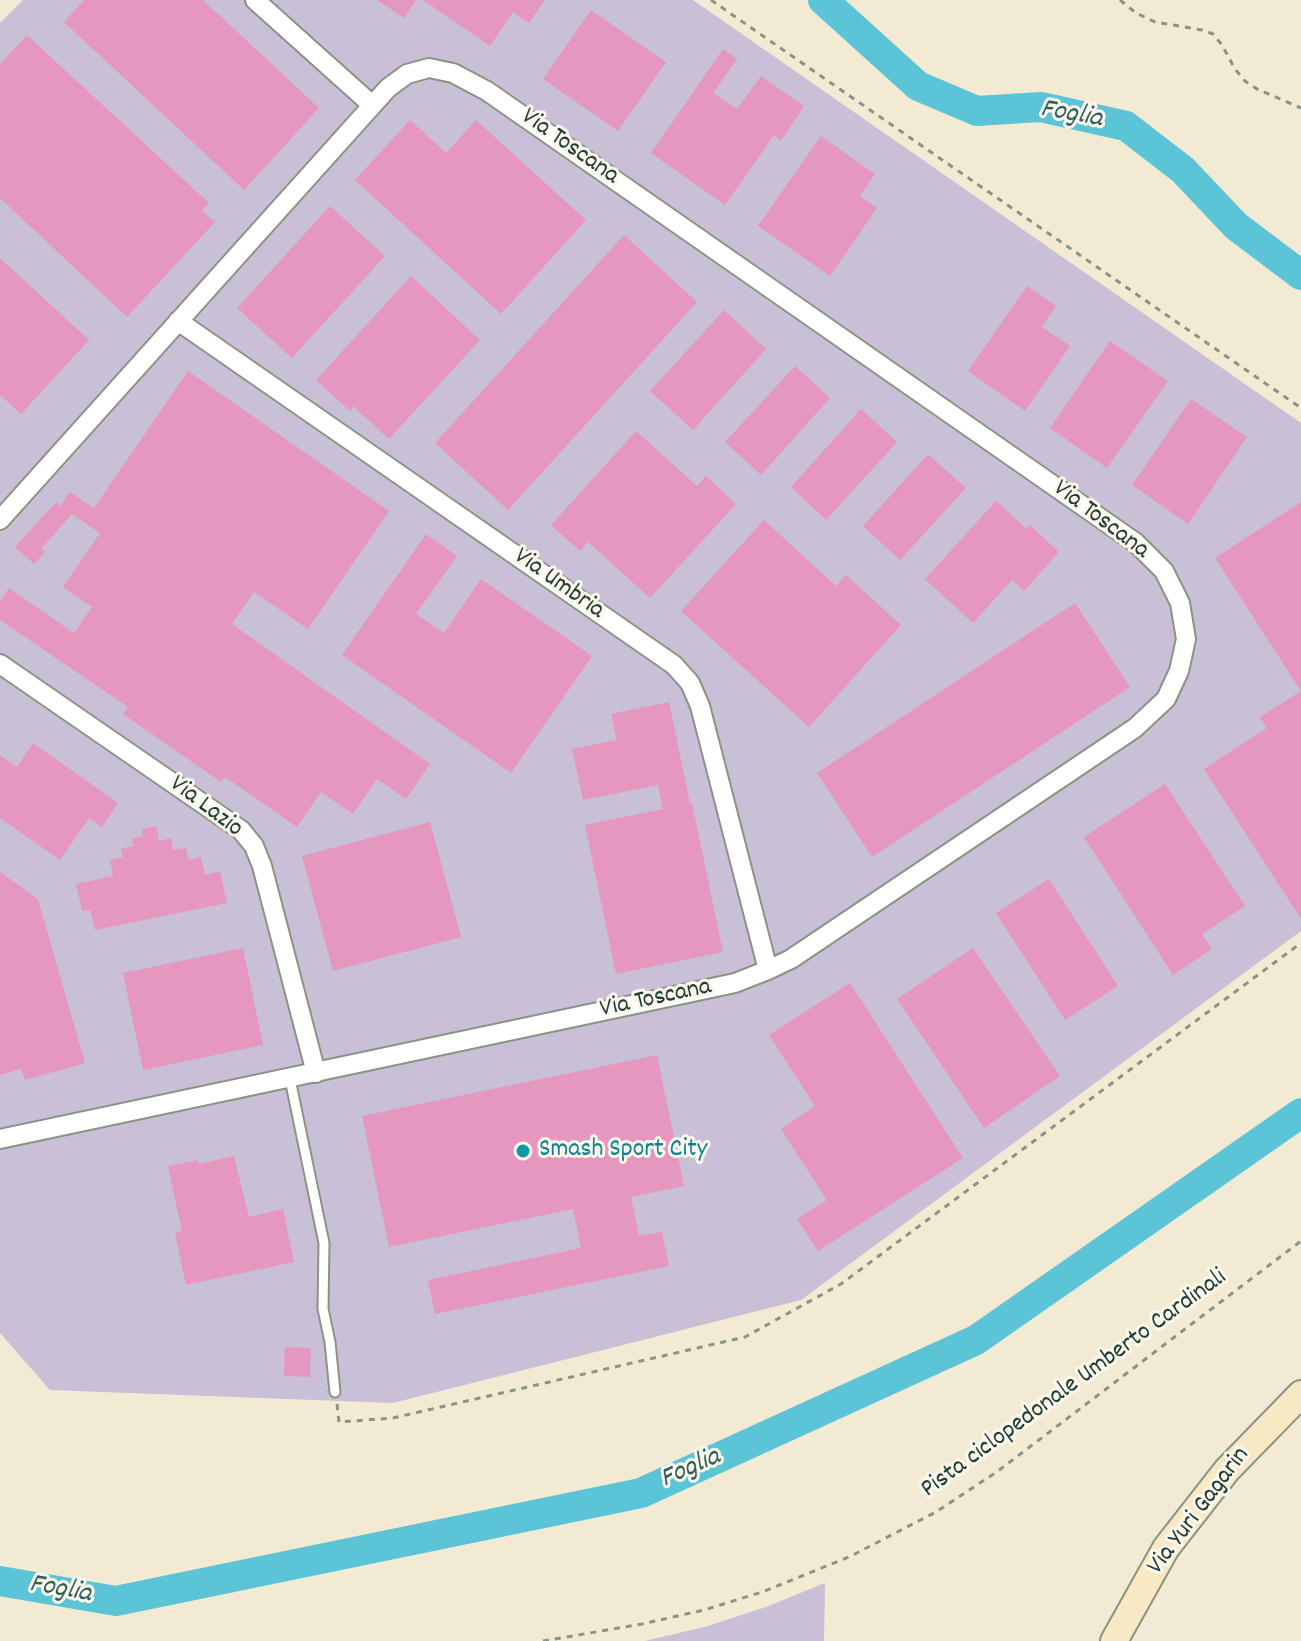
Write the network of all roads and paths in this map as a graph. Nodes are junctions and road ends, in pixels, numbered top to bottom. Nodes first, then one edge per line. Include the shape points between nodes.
1 (255, 0) edge
2 (711, 0) edge
3 (1120, 0) edge
4 (372, 105) junction
5 (1301, 108) edge
6 (178, 321) junction
7 (1301, 408) edge
8 (0, 520) edge
9 (0, 664) edge
10 (1301, 943) edge
11 (768, 970) junction
12 (316, 1073) junction
13 (290, 1079) junction
14 (0, 1139) edge
15 (1301, 1241) edge
16 (335, 1392) joint
17 (1301, 1394) edge
18 (543, 1641) edge
19 (1114, 1641) edge

1 - 4 street
2 - 7 path
3 - 5 path via 1155,22 1213,34 1245,81
4 - 6 street, Via Toscana
4 - 11 street, Via Toscana via 407,74 429,68 453,73 487,91 1136,543 1164,571 1180,603 1186,639 1179,671 1166,699 1135,728
6 - 8 street, Via Toscana
6 - 11 street, Via Umbria via 674,665 700,706
9 - 12 street, Via Lazio via 241,830 254,846
10 - 16 path via 841,1284 745,1337 393,1418 339,1422
11 - 12 street, Via Toscana via 735,983
12 - 13 street, Via Toscana
13 - 14 street, Via Toscana
13 - 16 lane via 324,1243 323,1309
15 - 18 path, Pista ciclopedonale Umberto Cardinali via 998,1471 936,1512 851,1556 762,1592 642,1624
17 - 19 main road, Via Yuri Gagarin via 1227,1470 1166,1548

